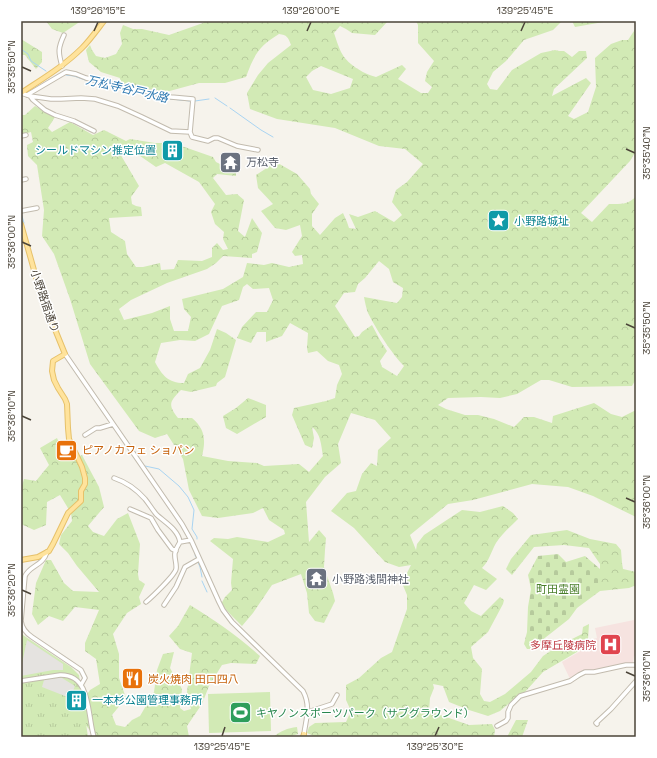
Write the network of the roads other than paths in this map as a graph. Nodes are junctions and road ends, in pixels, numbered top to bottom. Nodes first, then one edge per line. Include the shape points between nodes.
1 (104, 21) edge
2 (64, 35) dead end
3 (62, 66) junction
4 (21, 93) edge
5 (28, 95) junction
6 (94, 131) dead end
7 (190, 132) junction
8 (26, 135) dead end
9 (21, 136) edge
10 (258, 150) dead end
11 (26, 179) dead end
12 (21, 180) edge
13 (37, 208) dead end
14 (21, 211) edge
15 (21, 224) edge
16 (65, 354) junction
17 (113, 424) junction
18 (85, 435) dead end
19 (114, 478) dead end
20 (130, 509) dead end
21 (191, 540) junction
22 (180, 542) junction
23 (176, 551) junction
24 (47, 552) junction
25 (199, 558) junction
26 (21, 560) edge
27 (146, 602) dead end
28 (164, 605) dead end
29 (636, 665) edge
30 (21, 681) edge
31 (636, 681) edge
32 (81, 685) junction
33 (337, 695) dead end
34 (308, 712) junction
35 (597, 724) dead end
36 (497, 726) dead end
37 (303, 735) edge
38 (94, 737) edge

1 - 3 main road via 82,48
2 - 3 street via 58,52
3 - 4 main road
4 - 5 street
5 - 6 street via 45,110
5 - 7 street via 61,99 95,99 118,106 170,131
5 - 7 street via 66,72 172,97 192,99
7 - 10 street via 192,137 208,141 218,138 237,146
8 - 9 street
11 - 12 street
13 - 14 street
15 - 16 main road, 小野路宿通り via 41,295
16 - 17 street
16 - 24 main road via 53,361 52,372 55,383 66,401 69,436 85,480 80,502 68,513
17 - 18 street via 96,428
17 - 21 street
19 - 22 street via 130,486 144,498 157,515 171,526
20 - 23 street via 151,518 167,543
21 - 22 street
21 - 25 street
22 - 23 street
23 - 27 street via 174,574
24 - 26 main road via 38,557
24 - 32 street via 39,564 25,574 22,626 30,636 81,670 85,678
25 - 28 street via 185,567
25 - 34 street via 222,610 303,691 307,699
29 - 36 street via 585,672 570,681 520,696 511,705 506,721
30 - 32 street via 64,675 74,678
31 - 35 street
32 - 38 street via 86,695
33 - 34 street via 332,704
34 - 37 street

